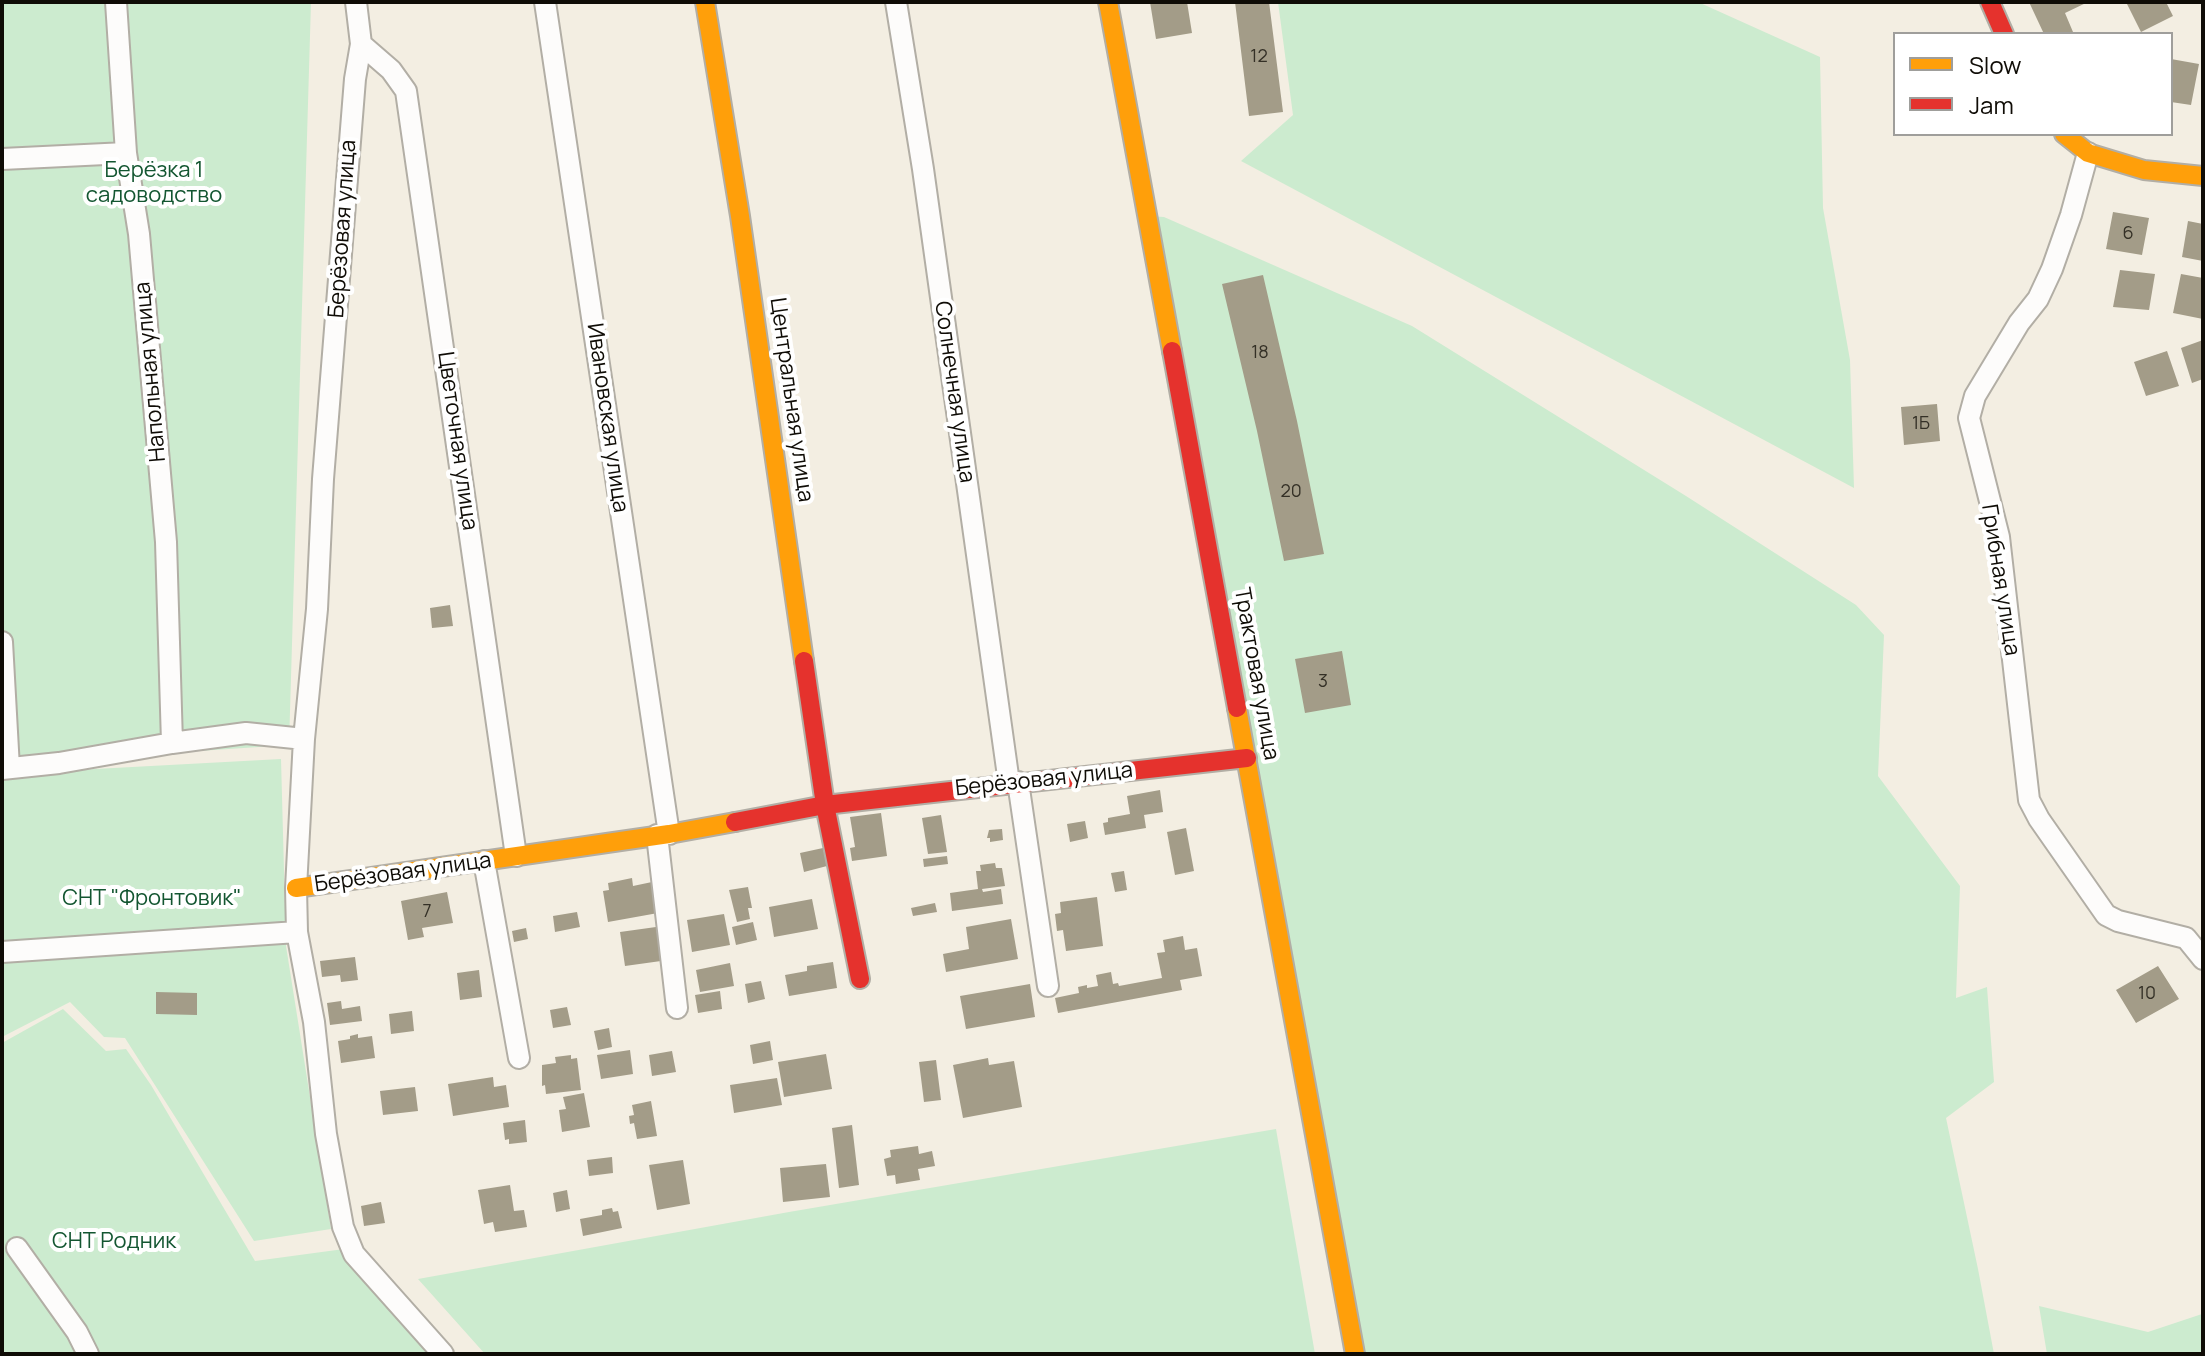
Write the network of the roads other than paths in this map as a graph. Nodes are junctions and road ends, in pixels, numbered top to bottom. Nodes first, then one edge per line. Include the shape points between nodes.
1 (116, 2) edge
2 (356, 2) edge
3 (545, 2) edge
4 (705, 2) edge
5 (896, 2) edge
6 (1108, 2) edge
7 (1990, 2) edge
8 (2003, 32) edge
9 (361, 44) junction
10 (2067, 136) edge
11 (126, 153) junction
12 (2088, 153) junction
13 (2, 159) edge
14 (2203, 176) edge
15 (2, 642) edge
16 (304, 739) junction
17 (172, 743) junction
18 (1247, 758) junction
19 (5, 769) edge
20 (1013, 783) junction
21 (825, 805) junction
22 (663, 834) junction
23 (516, 856) junction
24 (484, 861) junction
25 (296, 888) junction
26 (297, 932) junction
27 (2, 952) edge
28 (2200, 954) edge
29 (860, 979) dead end
30 (1048, 986) dead end
31 (677, 1008) dead end
32 (519, 1058) dead end
33 (17, 1248) dead end
34 (88, 1354) edge
35 (443, 1354) edge
36 (1355, 1354) edge

1 - 11 street, Напольная улица
2 - 9 street, Берёзовая улица
3 - 22 street, Ивановская улица
4 - 21 street, Центральная улица
5 - 20 street, Солнечная улица
6 - 18 street, Трактовая улица
7 - 8 street
9 - 16 street, Берёзовая улица
9 - 23 street, Цветочная улица via 406,91
10 - 12 street
11 - 13 street
11 - 17 street, Напольная улица via 139,234 166,542
12 - 14 street via 2144,170
12 - 28 street, Грибная улица via 2052,269 1975,396 1969,418 1999,537 2029,800 2106,915 2186,938
15 - 19 street
16 - 17 street via 246,733
16 - 25 street, Берёзовая улица
17 - 19 street
18 - 20 street, Берёзовая улица
18 - 36 street, Трактовая улица
20 - 21 street, Берёзовая улица
20 - 30 street, Солнечная улица
21 - 22 street, Берёзовая улица
21 - 29 street, Центральная улица
22 - 23 street, Берёзовая улица
22 - 31 street, Ивановская улица
23 - 24 street, Берёзовая улица
24 - 25 street, Берёзовая улица
24 - 32 street
25 - 26 street
26 - 27 street
26 - 35 street via 343,1227 354,1254
33 - 34 street

